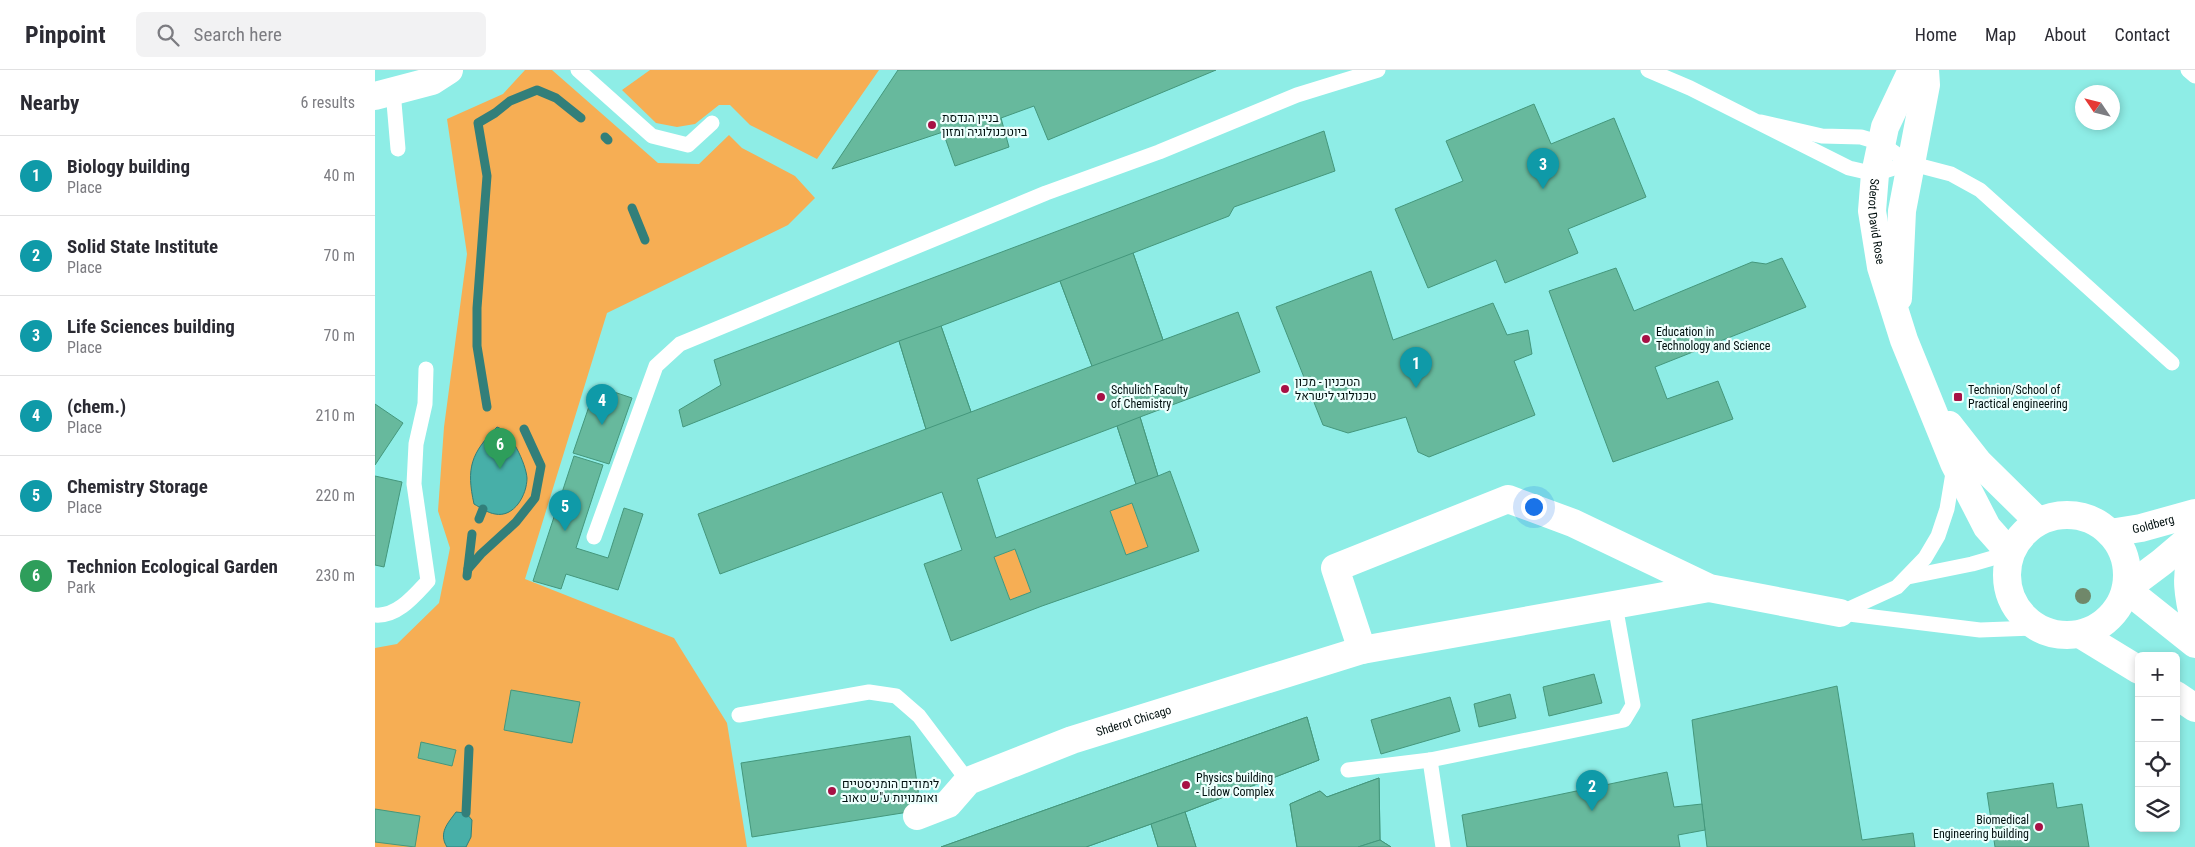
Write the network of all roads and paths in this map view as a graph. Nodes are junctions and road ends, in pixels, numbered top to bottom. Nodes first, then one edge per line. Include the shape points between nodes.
1 (449, 70) edge
2 (578, 70) edge
3 (1378, 70) edge
4 (1648, 70) edge
5 (1912, 70) edge
6 (1925, 70) edge
7 (2187, 70) edge
8 (2195, 76) edge
9 (384, 93) edge
10 (1761, 122) junction
11 (713, 123) dead end
12 (1881, 143) junction
13 (398, 149) dead end
14 (1909, 163) junction
15 (1875, 174) junction
16 (1897, 317) junction
17 (2172, 363) dead end
18 (426, 369) dead end
19 (1931, 402) junction
20 (1954, 463) junction
21 (2195, 513) edge
22 (2038, 521) junction
23 (2110, 533) junction
24 (2195, 534) edge
25 (594, 537) dead end
26 (2195, 550) edge
27 (2010, 553) junction
28 (1908, 577) junction
29 (1709, 588) junction
30 (2126, 588) junction
31 (1615, 605) junction
32 (1839, 613) junction
33 (375, 615) edge
34 (2195, 624) edge
35 (2037, 628) junction
36 (2081, 634) junction
37 (2195, 644) edge
38 (1362, 650) junction
39 (2135, 668) edge
40 (2179, 697) edge
41 (2195, 708) edge
42 (739, 715) dead end
43 (1430, 760) junction
44 (1348, 770) dead end
45 (968, 781) junction
46 (917, 816) dead end
47 (1443, 847) edge

1 - 9 street via 432,81
2 - 11 lane via 652,136 688,145
3 - 25 lane via 1297,95 1159,152 1046,193 680,344 656,366
4 - 10 lane
5 - 12 street, Sderot David Rose via 1885,127
6 - 14 street, Sderot David Rose via 1926,85
7 - 8 lane
9 - 13 lane
10 - 12 lane via 1822,136 1861,137
10 - 15 lane via 1849,168
12 - 14 lane
12 - 15 street, Sderot David Rose
14 - 15 lane
14 - 16 street, Sderot David Rose via 1901,212
14 - 17 lane via 1951,174 1980,190
15 - 16 street, Sderot David Rose via 1872,211 1881,267
16 - 19 street, Sderot David Rose
18 - 33 lane via 425,404 416,444 414,484 428,581 386,616
19 - 20 street, Sderot David Rose
19 - 22 street, Sderot David Rose via 1978,462
20 - 27 street, Sderot David Rose via 1987,527
20 - 28 lane via 1947,509 1938,536
21 - 23 street, Goldberg
22 - 23 street via 2057,515 2076,515 2095,521
22 - 27 street via 2024,532
23 - 30 street via 2121,546 2127,571
24 - 30 street
26 - 34 street via 2187,576
27 - 28 lane
27 - 35 street via 2006,578 2009,595 2017,611
28 - 32 lane via 1897,587
29 - 31 street, Shderot Chicago
29 - 32 street
29 - 38 street via 1573,523 1508,499 1335,568
30 - 36 street via 2111,616
30 - 37 street
31 - 38 street, Shderot Chicago
31 - 43 lane via 1633,705 1624,720
32 - 35 lane via 1980,630
35 - 36 street via 2063,636
36 - 39 street
38 - 45 street, Shderot Chicago via 1072,740
40 - 41 street
42 - 45 lane via 869,692 896,696 919,716
43 - 44 lane
43 - 47 lane
45 - 46 street, Shderot Chicago via 948,804

